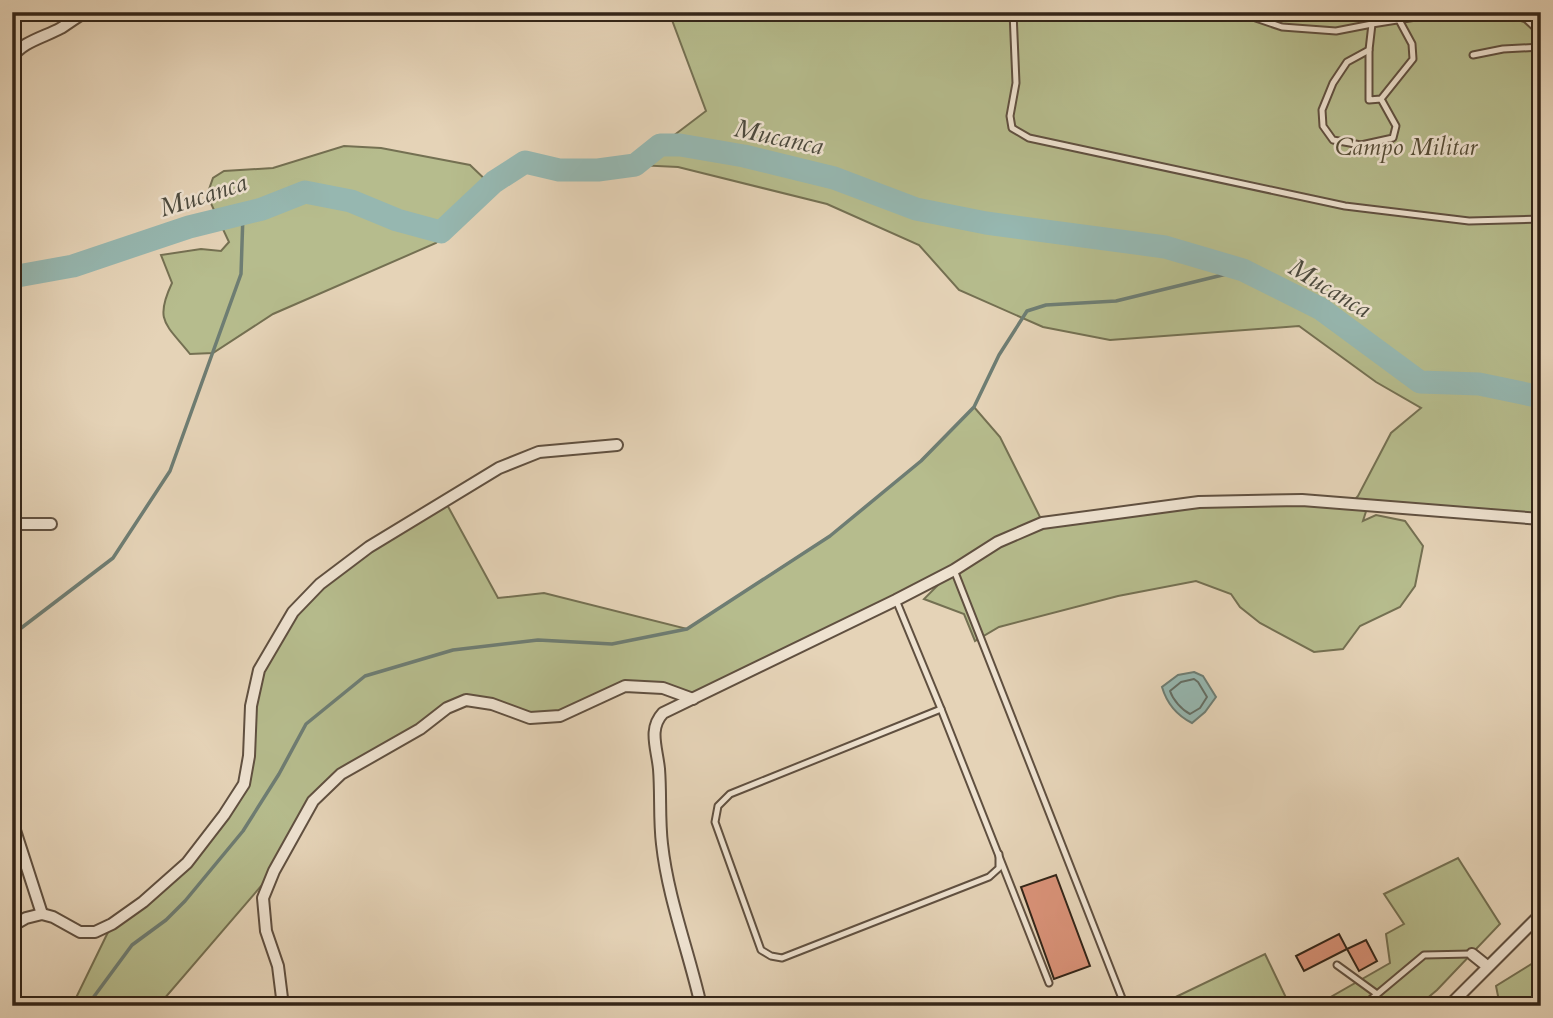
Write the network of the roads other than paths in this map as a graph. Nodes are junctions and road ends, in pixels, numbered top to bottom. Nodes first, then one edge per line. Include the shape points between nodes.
1 (85, 12) edge
2 (1013, 12) edge
3 (1238, 12) edge
4 (1447, 12) edge
5 (1503, 12) edge
6 (1399, 20) junction
7 (1372, 24) junction
8 (1541, 33) edge
9 (1541, 47) edge
10 (1369, 50) junction
11 (1473, 55) dead end
12 (12, 58) edge
13 (1381, 99) junction
14 (1541, 219) edge
15 (617, 445) dead end
16 (1541, 519) edge
17 (12, 524) edge
18 (51, 524) dead end
19 (954, 569) junction
20 (896, 600) junction
21 (694, 699) junction
22 (941, 709) junction
23 (12, 821) edge
24 (999, 854) junction
25 (42, 914) junction
26 (1541, 914) edge
27 (12, 926) edge
28 (1472, 954) joint
29 (1337, 965) dead end
30 (1487, 966) junction
31 (1049, 983) dead end
32 (1377, 994) junction
33 (283, 1006) edge
34 (701, 1006) edge
35 (1125, 1006) edge
36 (1363, 1006) edge
37 (1449, 1006) edge

1 - 12 street
2 - 14 lane via 1016,83 1010,116 1012,128 1029,138 1345,206 1469,221
3 - 7 lane via 1282,27 1336,31
4 - 6 lane
5 - 8 lane via 1526,19
6 - 7 lane
6 - 13 lane via 1412,44 1413,59
7 - 10 lane
9 - 11 lane
10 - 13 lane via 1369,100
10 - 13 lane via 1347,62 1333,83 1322,110 1323,126 1333,140 1361,145 1393,138 1396,126
15 - 25 street via 539,452 499,468 369,548 320,584 293,612 259,670 244,784 187,863 143,902 95,932 80,932
16 - 19 street via 1302,500 1199,502 1042,523 998,542
17 - 18 street
19 - 20 street
19 - 35 lane
20 - 21 street
20 - 22 lane
21 - 33 street via 663,688 625,686 560,716 530,718 466,700 341,774 313,801 263,898
21 - 34 street via 663,713 654,729 662,843
22 - 24 lane
22 - 24 lane via 730,794 718,806 715,822 761,950 782,958 989,877 999,869
23 - 25 street
24 - 31 lane
25 - 27 street
26 - 30 street
28 - 30 street
28 - 32 lane via 1424,955
29 - 32 lane
30 - 37 street
32 - 36 lane

